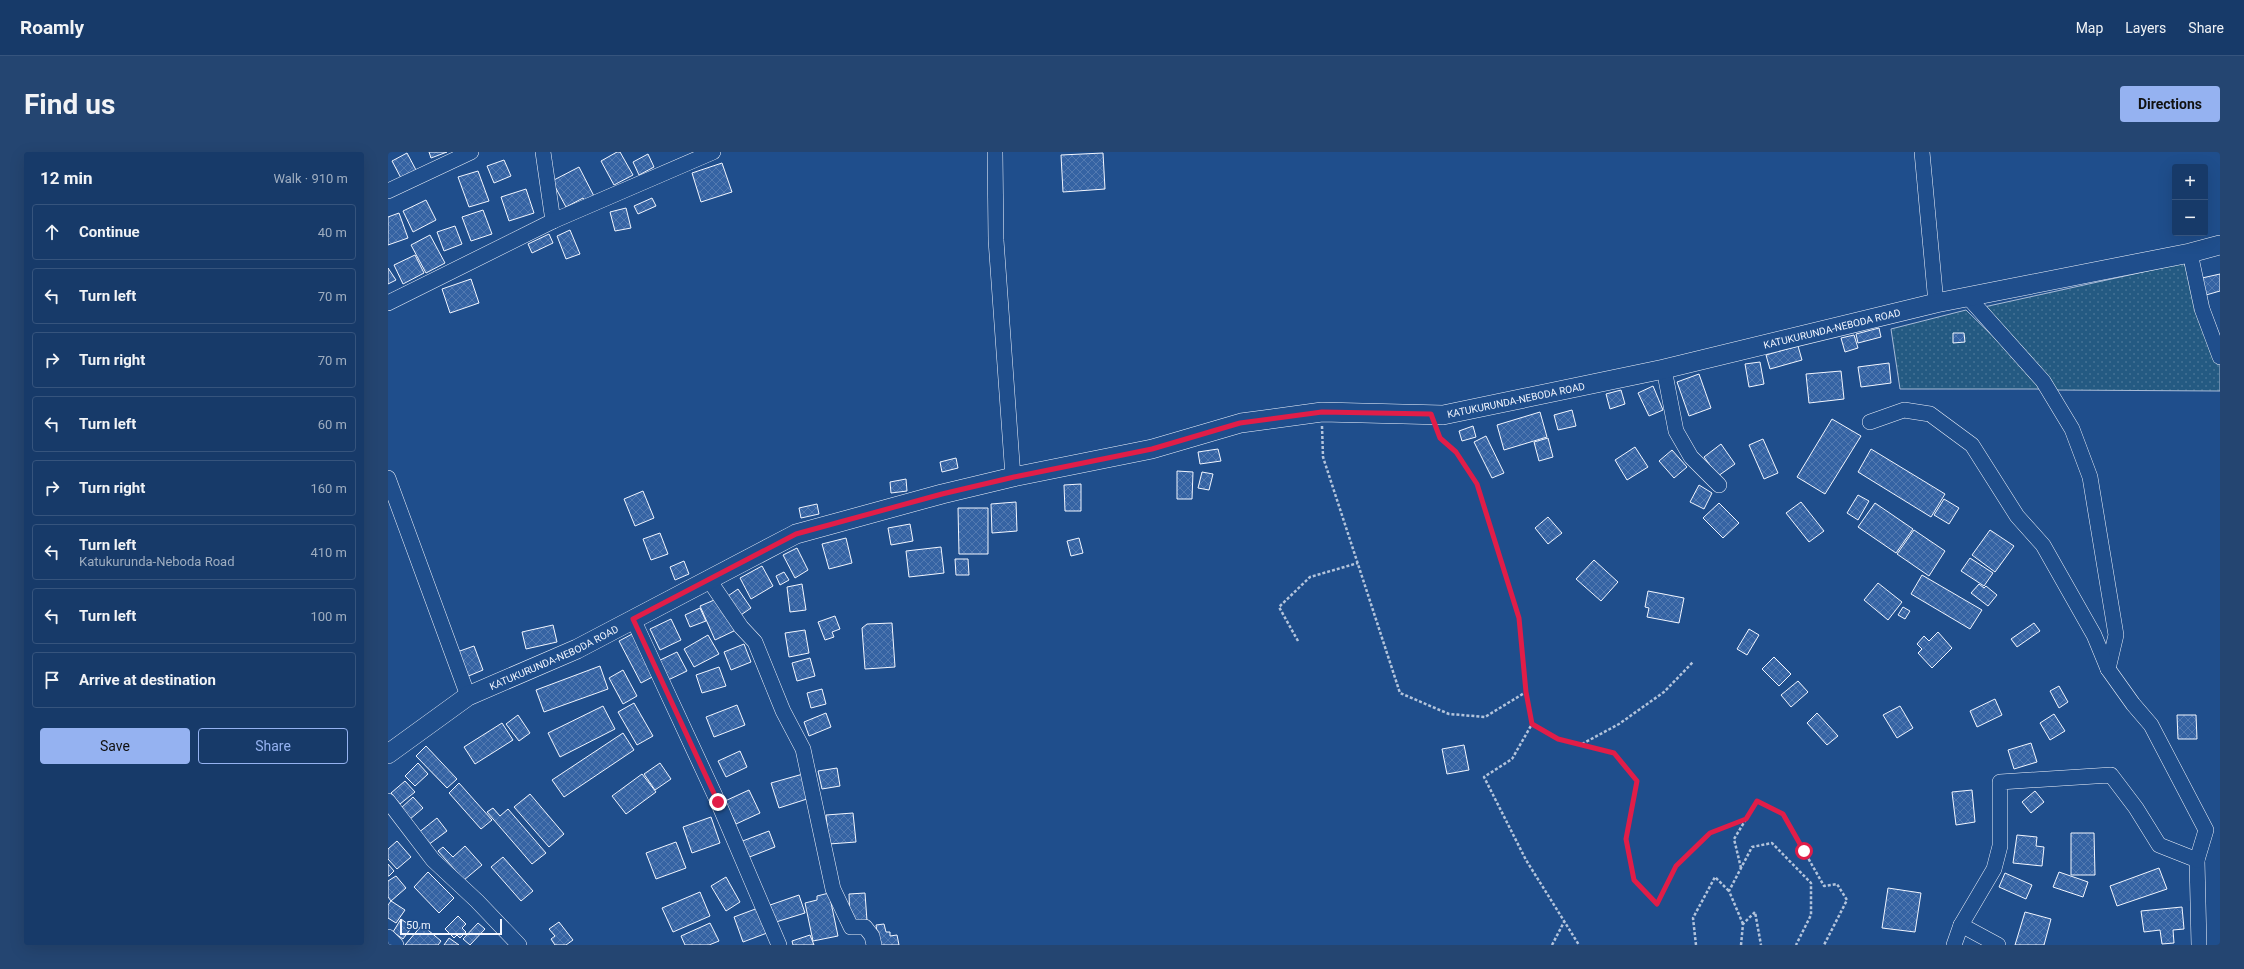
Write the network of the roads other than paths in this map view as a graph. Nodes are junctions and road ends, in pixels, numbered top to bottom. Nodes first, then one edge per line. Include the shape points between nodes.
1 (471, 152) edge
2 (543, 152) edge
3 (710, 152) edge
4 (995, 152) edge
5 (1922, 152) edge
6 (388, 191) edge
7 (553, 221) junction
8 (2220, 245) edge
9 (2190, 253) junction
10 (1968, 297) junction
11 (388, 303) edge
12 (1936, 303) junction
13 (2220, 357) edge
14 (1664, 369) junction
15 (1870, 422) dead end
16 (1014, 477) junction
17 (388, 478) edge
18 (1719, 485) dead end
19 (709, 580) junction
20 (633, 619) junction
21 (2108, 669) junction
22 (468, 696) junction
23 (388, 754) edge
24 (388, 801) edge
25 (2197, 860) junction
26 (1961, 925) junction
27 (388, 937) edge
28 (396, 945) edge
29 (519, 945) edge
30 (779, 945) edge
31 (874, 945) edge
32 (1954, 945) edge
33 (1998, 945) edge
34 (2199, 945) edge

1 - 6 street
2 - 7 street
3 - 7 street
4 - 16 street via 996,240
5 - 12 street
7 - 11 street
8 - 9 main road, KATUKURUNDA-NEBODA ROAD
9 - 10 main road, KATUKURUNDA-NEBODA ROAD
9 - 13 street via 2202,309
10 - 12 main road, KATUKURUNDA-NEBODA ROAD
10 - 21 street via 2043,381 2072,429 2090,477 2116,635
12 - 14 main road, KATUKURUNDA-NEBODA ROAD
14 - 16 main road, KATUKURUNDA-NEBODA ROAD via 1443,414 1322,412 1240,423 1152,449
14 - 18 street via 1676,430 1691,457
15 - 21 street via 1904,410 1930,414 1972,445 2017,516 2042,545 2094,635
16 - 19 main road, KATUKURUNDA-NEBODA ROAD via 796,534
17 - 22 street
19 - 20 main road, KATUKURUNDA-NEBODA ROAD
19 - 31 street via 741,627 755,642 803,749 833,889 851,927 865,927 872,936
20 - 22 main road, KATUKURUNDA-NEBODA ROAD via 577,649
20 - 30 street via 718,802
21 - 25 street via 2151,725 2206,830
22 - 23 main road, KATUKURUNDA-NEBODA ROAD
24 - 29 street via 433,860
25 - 26 street via 2159,845 2111,775 2000,782 2000,846 1994,869
25 - 34 street
26 - 32 street
26 - 33 street
27 - 28 street

